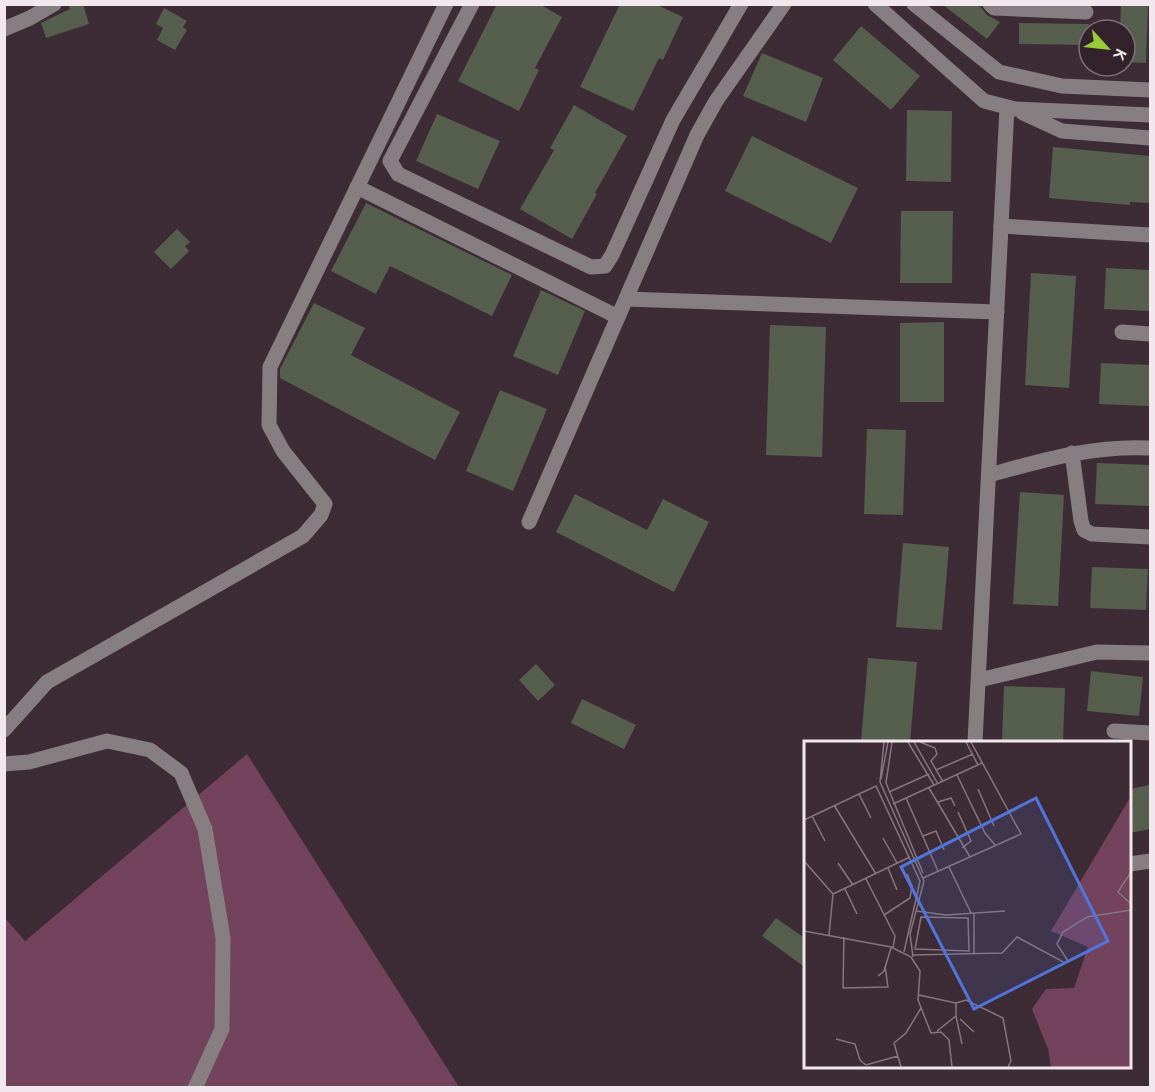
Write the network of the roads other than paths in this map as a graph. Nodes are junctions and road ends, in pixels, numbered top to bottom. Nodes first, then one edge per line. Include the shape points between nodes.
1 (54, 4) edge
2 (446, 4) edge
3 (472, 4) edge
4 (741, 4) edge
5 (784, 4) edge
6 (875, 4) edge
7 (914, 4) edge
8 (990, 4) edge
9 (1086, 12) dead end
10 (4, 29) edge
11 (1150, 90) edge
12 (1011, 108) junction
13 (1150, 115) edge
14 (673, 120) junction
15 (697, 135) junction
16 (1150, 138) edge
17 (357, 187) junction
18 (1001, 226) junction
19 (1150, 235) edge
20 (626, 299) junction
21 (997, 312) junction
22 (618, 317) junction
23 (1122, 332) dead end
24 (1150, 334) edge
25 (1150, 448) edge
26 (1072, 453) junction
27 (989, 475) junction
28 (529, 522) dead end
29 (1150, 537) edge
30 (1150, 653) edge
31 (979, 680) junction
32 (4, 730) edge
33 (1114, 731) dead end
34 (1150, 733) edge
35 (975, 741) edge
36 (4, 764) edge
37 (1150, 861) edge
38 (1131, 864) edge
39 (195, 1088) edge

1 - 10 street
2 - 17 street
3 - 14 street via 390,161 398,174 591,267 605,266
4 - 14 street
5 - 15 street
6 - 12 street via 984,101
7 - 11 street via 999,72 1062,86
8 - 9 street via 994,8
12 - 13 street
12 - 16 street via 1062,131
12 - 18 street
14 - 15 street
15 - 20 street
17 - 22 street
17 - 32 street via 270,367 269,425 283,452 325,504 321,515 303,536 47,682
18 - 19 street
18 - 21 street
20 - 21 street
20 - 22 street
21 - 27 street
22 - 28 street
23 - 24 street
25 - 26 street
26 - 27 street
26 - 29 street via 1084,530 1092,534
27 - 31 street
30 - 31 street via 1097,652
31 - 35 street
33 - 34 street
36 - 39 street via 29,762 107,741 150,750 181,773 206,829 223,938 222,1029
37 - 38 street

